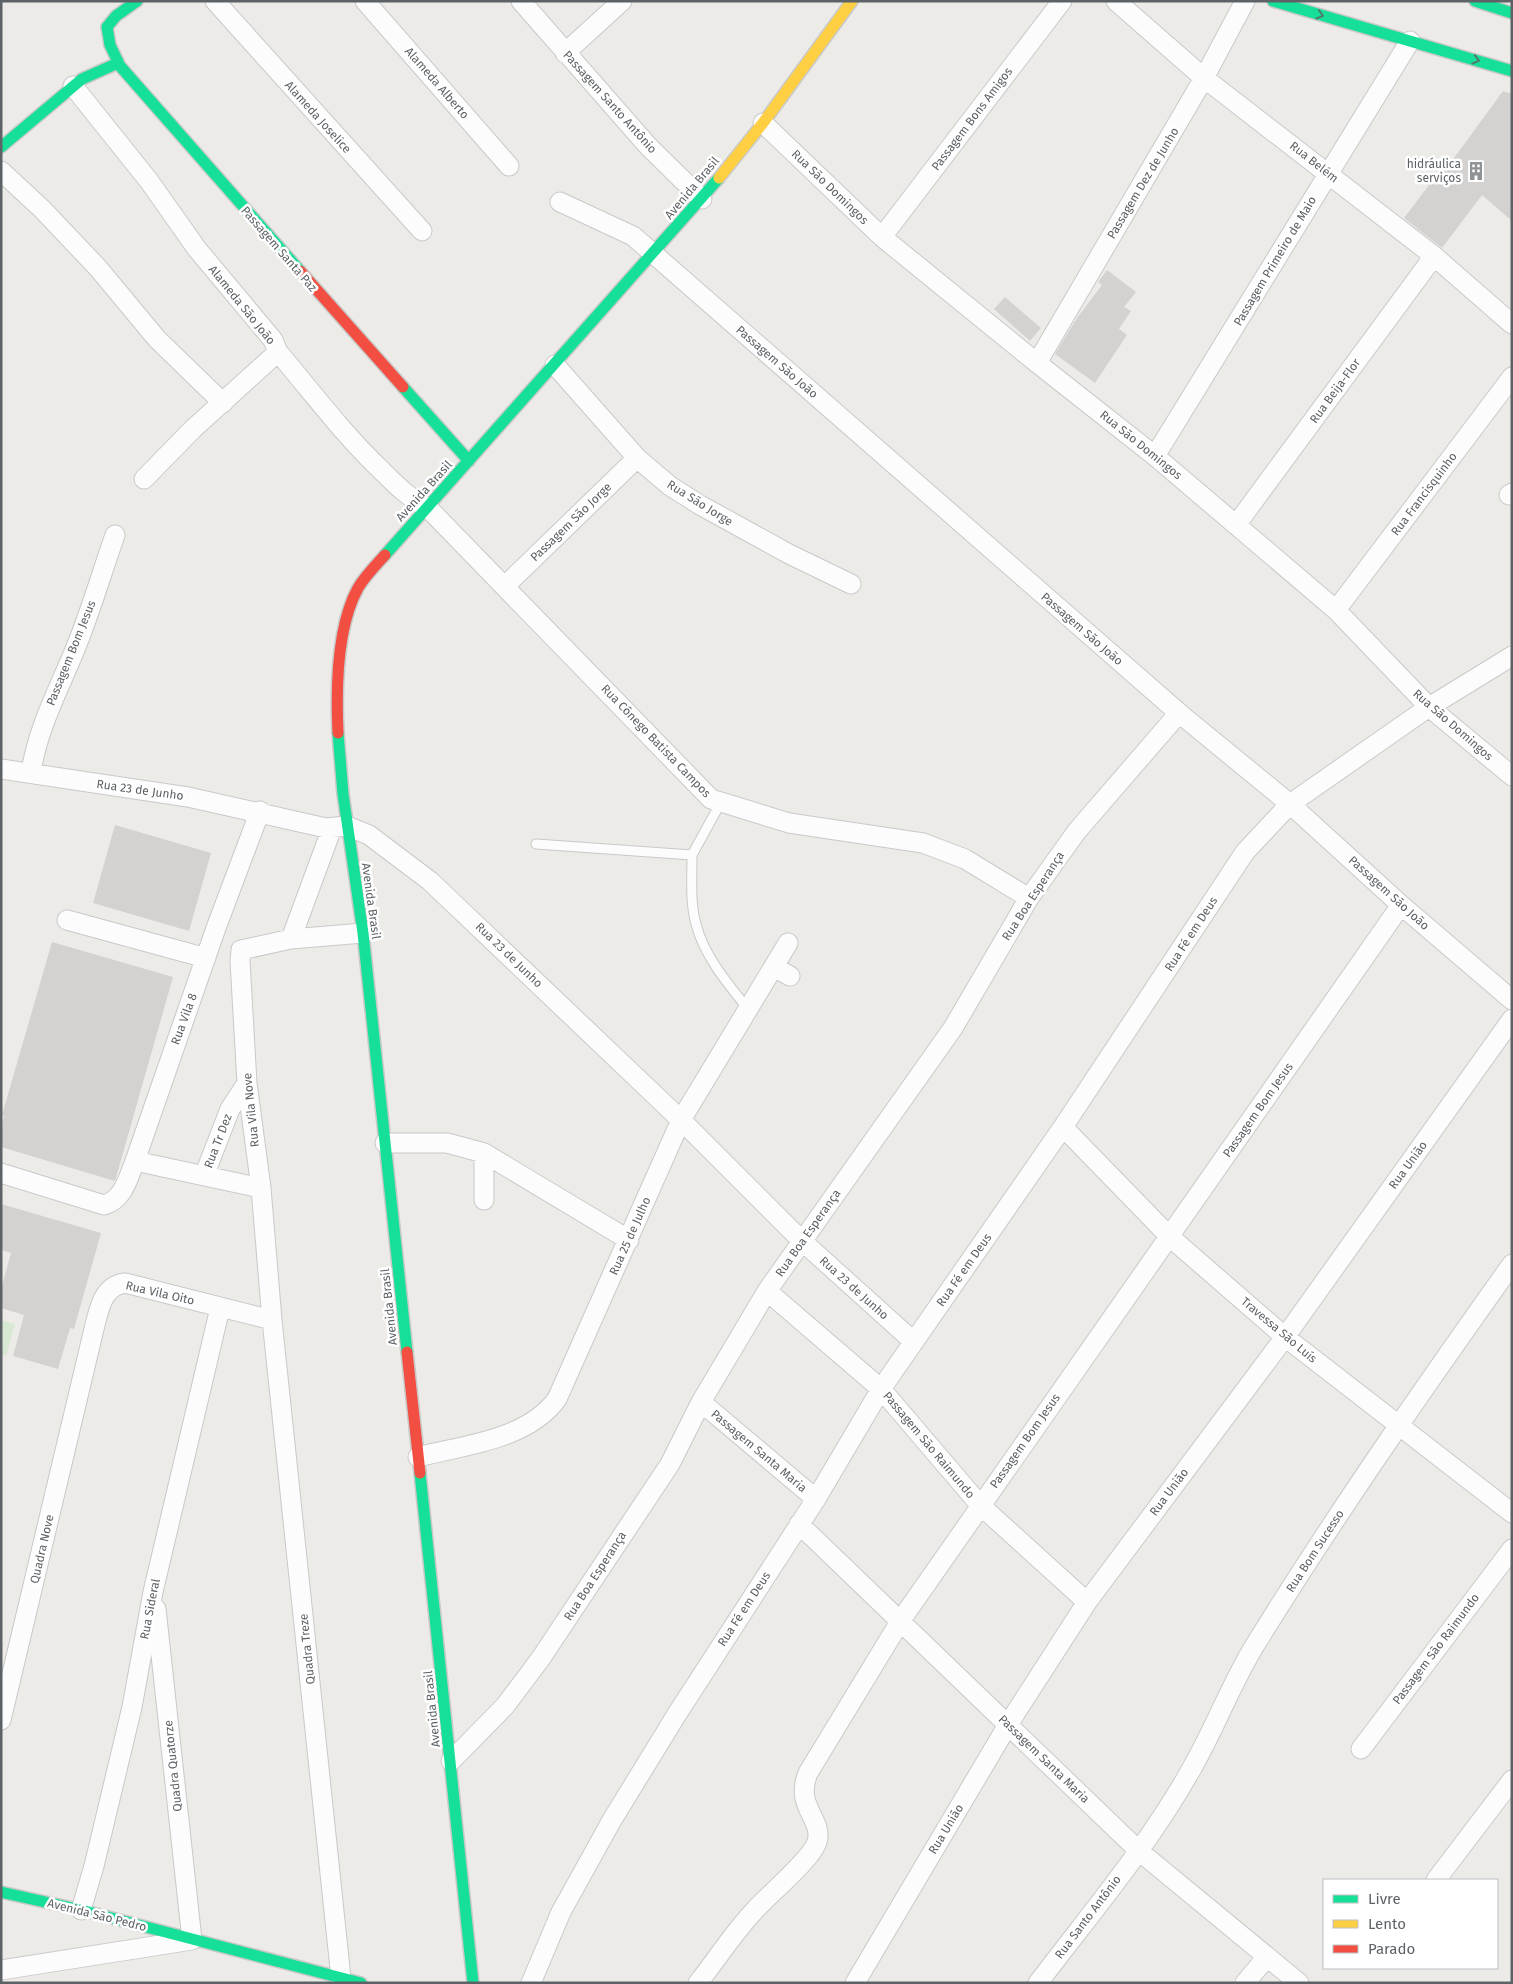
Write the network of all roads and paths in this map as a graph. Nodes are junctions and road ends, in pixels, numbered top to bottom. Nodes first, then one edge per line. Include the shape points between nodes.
1 (137, 1) edge
2 (215, 1) edge
3 (365, 1) edge
4 (521, 1) edge
5 (622, 1) edge
6 (852, 1) edge
7 (1062, 1) edge
8 (1116, 1) edge
9 (1245, 1) edge
10 (1273, 1) edge
11 (1474, 1) edge
12 (1512, 13) edge
13 (1410, 41) junction
14 (565, 53) junction
15 (118, 63) junction
16 (1512, 71) edge
17 (1204, 78) junction
18 (73, 86) junction
19 (763, 123) junction
20 (1, 147) edge
21 (508, 166) dead end
22 (1, 171) edge
23 (1328, 173) junction
24 (702, 199) junction
25 (560, 202) dead end
26 (422, 231) dead end
27 (882, 237) junction
28 (654, 255) junction
29 (1434, 256) junction
30 (1512, 324) edge
31 (278, 352) junction
32 (1037, 363) junction
33 (556, 365) junction
34 (1512, 378) edge
35 (223, 402) junction
36 (1156, 456) junction
37 (637, 458) junction
38 (469, 461) junction
39 (144, 479) dead end
40 (428, 507) junction
41 (1236, 525) junction
42 (115, 535) dead end
43 (851, 584) dead end
44 (505, 586) junction
45 (1336, 610) junction
46 (1512, 656) edge
47 (1429, 707) junction
48 (1179, 713) junction
49 (1, 769) edge
50 (31, 772) junction
51 (1512, 776) edge
52 (722, 802) junction
53 (1290, 804) junction
54 (260, 811) junction
55 (339, 827) junction
56 (536, 844) dead end
57 (692, 855) junction
58 (1029, 898) junction
59 (1401, 906) junction
60 (67, 920) dead end
61 (363, 933) junction
62 (291, 939) junction
63 (788, 944) dead end
64 (209, 950) junction
65 (241, 950) junction
66 (774, 967) junction
67 (790, 976) dead end
68 (1512, 1000) edge
69 (748, 1009) junction
70 (1512, 1019) edge
71 (247, 1083) junction
72 (681, 1120) junction
73 (1063, 1126) junction
74 (385, 1143) junction
75 (484, 1153) junction
76 (135, 1161) junction
77 (1, 1173) edge
78 (204, 1176) junction
79 (261, 1188) junction
80 (484, 1200) dead end
81 (1170, 1237) junction
82 (629, 1240) junction
83 (802, 1241) junction
84 (1512, 1264) edge
85 (767, 1291) junction
86 (220, 1308) junction
87 (272, 1320) junction
88 (1285, 1337) junction
89 (914, 1342) junction
90 (83, 1377) joint
91 (881, 1389) junction
92 (701, 1402) junction
93 (1397, 1425) junction
94 (418, 1457) junction
95 (816, 1499) junction
96 (980, 1505) junction
97 (1512, 1513) edge
98 (799, 1524) junction
99 (1512, 1549) edge
100 (153, 1592) junction
101 (1087, 1602) junction
102 (901, 1620) junction
103 (1, 1720) edge
104 (1009, 1723) junction
105 (1361, 1749) dead end
106 (451, 1761) junction
107 (1512, 1780) edge
108 (1139, 1851) junction
109 (1437, 1879) edge
110 (1, 1892) edge
111 (81, 1910) junction
112 (192, 1940) junction
113 (1267, 1958) junction
114 (1, 1970) edge
115 (341, 1978) junction
116 (361, 1983) edge
117 (473, 1983) edge
118 (531, 1983) edge
119 (698, 1983) edge
120 (855, 1983) edge
121 (1038, 1983) edge
122 (1244, 1983) edge
123 (1300, 1983) edge

1 - 15 main road, Passagem Santa Paz via 107,27 106,34
2 - 26 street, Alameda Joselice
3 - 21 street, Alameda Alberto
4 - 14 street, Passagem Santo Antônio
5 - 14 street
6 - 19 main road, Avenida Brasil
7 - 27 street, Passagem Bons Amigos
8 - 17 street, Rua Belém
9 - 17 street, Passagem Dez de Junho
10 -> 13 main road
11 - 12 main road
13 -> 16 main road
13 - 23 street, Passagem Primeiro de Maio
14 - 24 street, Passagem Santo Antônio via 648,146
15 - 18 main road via 91,73
15 - 38 main road, Passagem Santa Paz
17 - 23 street, Rua Belém
17 - 32 street, Passagem Dez de Junho
18 - 20 main road
18 - 31 street, Alameda São João via 149,181 197,249 273,340
19 - 24 main road, Avenida Brasil
19 - 27 street, Rua São Domingos
22 - 35 street via 98,268 162,344
23 - 29 street, Rua Belém
23 - 36 street, Passagem Primeiro de Maio
24 - 28 main road, Avenida Brasil
25 - 28 street, Passagem São João via 633,236
27 - 32 street, Rua São Domingos
28 - 33 main road, Avenida Brasil
28 - 48 street, Passagem São João
29 - 30 street, Rua Belém
29 - 41 street, Rua Beija-Flor
31 - 35 street
31 - 40 street, Alameda São João via 341,430 394,483 416,502
32 - 36 street, Rua São Domingos
33 - 37 street, Rua São Jorge
33 - 38 main road, Avenida Brasil
34 - 45 street, Rua Francisquinho
35 - 39 street
36 - 41 street, Rua São Domingos
37 - 43 street, Rua São Jorge via 670,486 700,505
37 - 44 street, Passagem São Jorge
38 - 40 main road, Avenida Brasil
40 - 44 street, Rua Cônego Batista Campos
40 - 55 main road, Avenida Brasil via 358,588 350,607 337,690
41 - 45 street, Rua São Domingos
42 - 50 street, Passagem Bom Jesus via 76,648 35,745
44 - 52 street, Rua Cônego Batista Campos via 711,799
45 - 47 street, Rua São Domingos
46 - 47 street, Rua Fé em Deus
47 - 51 street, Rua São Domingos
47 - 53 street, Rua Fé em Deus
48 - 53 street, Passagem São João
48 - 58 street, Rua Boa Esperança via 1077,831
49 - 50 street, Rua 23 de Junho
50 - 54 street, Rua 23 de Junho via 188,796
52 - 57 lane
52 - 58 street, Rua Cônego Batista Campos via 789,822 923,843 965,859
53 - 59 street, Passagem São João
53 - 73 street, Rua Fé em Deus via 1245,852
54 - 55 street, Rua 23 de Junho
54 - 64 street, Rua Vila 8
55 - 61 main road, Avenida Brasil
55 - 62 street
55 - 72 street, Rua 23 de Junho via 369,835 430,881
56 - 57 lane
57 - 69 lane via 696,925 723,978
58 - 83 street, Rua Boa Esperança via 953,1028
59 - 68 street, Passagem São João
59 - 81 street, Passagem Bom Jesus
60 - 64 street
61 - 62 street
61 - 74 main road, Avenida Brasil
62 - 65 street
63 - 66 street, Rua 25 de Julho
64 - 65 street
64 - 76 street, Rua Vila 8
65 - 71 street, Rua Vila Nove
66 - 67 street
66 - 69 street, Rua 25 de Julho
69 - 72 street, Rua 25 de Julho
70 - 88 street, Rua União
71 - 78 street, Rua Tr Dez via 230,1109
71 - 79 street, Rua Vila Nove
72 - 82 street, Rua 25 de Julho
72 - 83 street, Rua 23 de Junho
73 - 81 street, Travessa São Luís
73 - 89 street, Rua Fé em Deus
74 - 75 street via 447,1143
74 - 94 main road, Avenida Brasil
75 - 80 street
75 - 82 street
76 - 77 street, Rua Vila 8 via 121,1195 104,1205
76 - 78 street
78 - 79 street, Rua Tr Dez
79 - 87 street, Rua Vila Nove
81 - 88 street, Travessa São Luís
81 - 96 street, Passagem Bom Jesus
82 - 94 street, Rua 25 de Julho via 557,1399 549,1410 510,1432
83 - 85 street, Rua Boa Esperança
83 - 89 street, Rua 23 de Junho
84 - 93 street, Rua Bom Sucesso
85 - 91 street, Passagem São Raimundo
85 - 92 street, Rua Boa Esperança
86 - 87 street, Rua Vila Oito
86 - 90 street, Rua Vila Oito via 125,1283 112,1287 102,1301
86 - 100 street, Rua Sideral
87 - 115 street, Quadra Treze
88 - 93 street, Travessa São Luís
88 - 101 street, Rua União
89 - 91 street, Rua Fé em Deus
90 - 103 street, Quadra Nove
91 - 95 street, Rua Fé em Deus
91 - 96 street, Passagem São Raimundo
92 - 95 street, Passagem Santa Maria
92 - 106 street, Rua Boa Esperança via 670,1464 541,1658 505,1706
93 - 97 street, Travessa São Luís
93 - 108 street, Rua Bom Sucesso via 1244,1663 1192,1768
94 - 106 main road, Avenida Brasil
95 - 98 street, Rua Fé em Deus
96 - 101 street, Passagem São Raimundo
96 - 102 street, Passagem Bom Jesus
98 - 102 street, Passagem Santa Maria
98 - 118 street, Rua Fé em Deus via 612,1820 561,1912
99 - 105 street, Passagem São Raimundo
100 - 111 street, Rua Sideral via 132,1707
100 - 112 street, Quadra Quatorze
101 - 104 street, Rua União
102 - 104 street, Passagem Santa Maria
102 - 119 street, Passagem Bom Jesus via 802,1786 804,1802 817,1831 817,1842 810,1854 754,1911
104 - 108 street, Passagem Santa Maria
104 - 120 street, Rua União
106 - 117 main road, Avenida Brasil
107 - 109 street
108 - 113 street, Passagem Santa Maria
108 - 121 street, Rua Santo Antônio
110 - 111 main road, Avenida São Pedro
111 - 112 main road, Avenida São Pedro
112 - 114 street, Avenida São Pedro
112 - 115 main road, Avenida São Pedro
113 - 122 street
113 - 123 street, Passagem Santa Maria
115 - 116 main road, Avenida São Pedro

